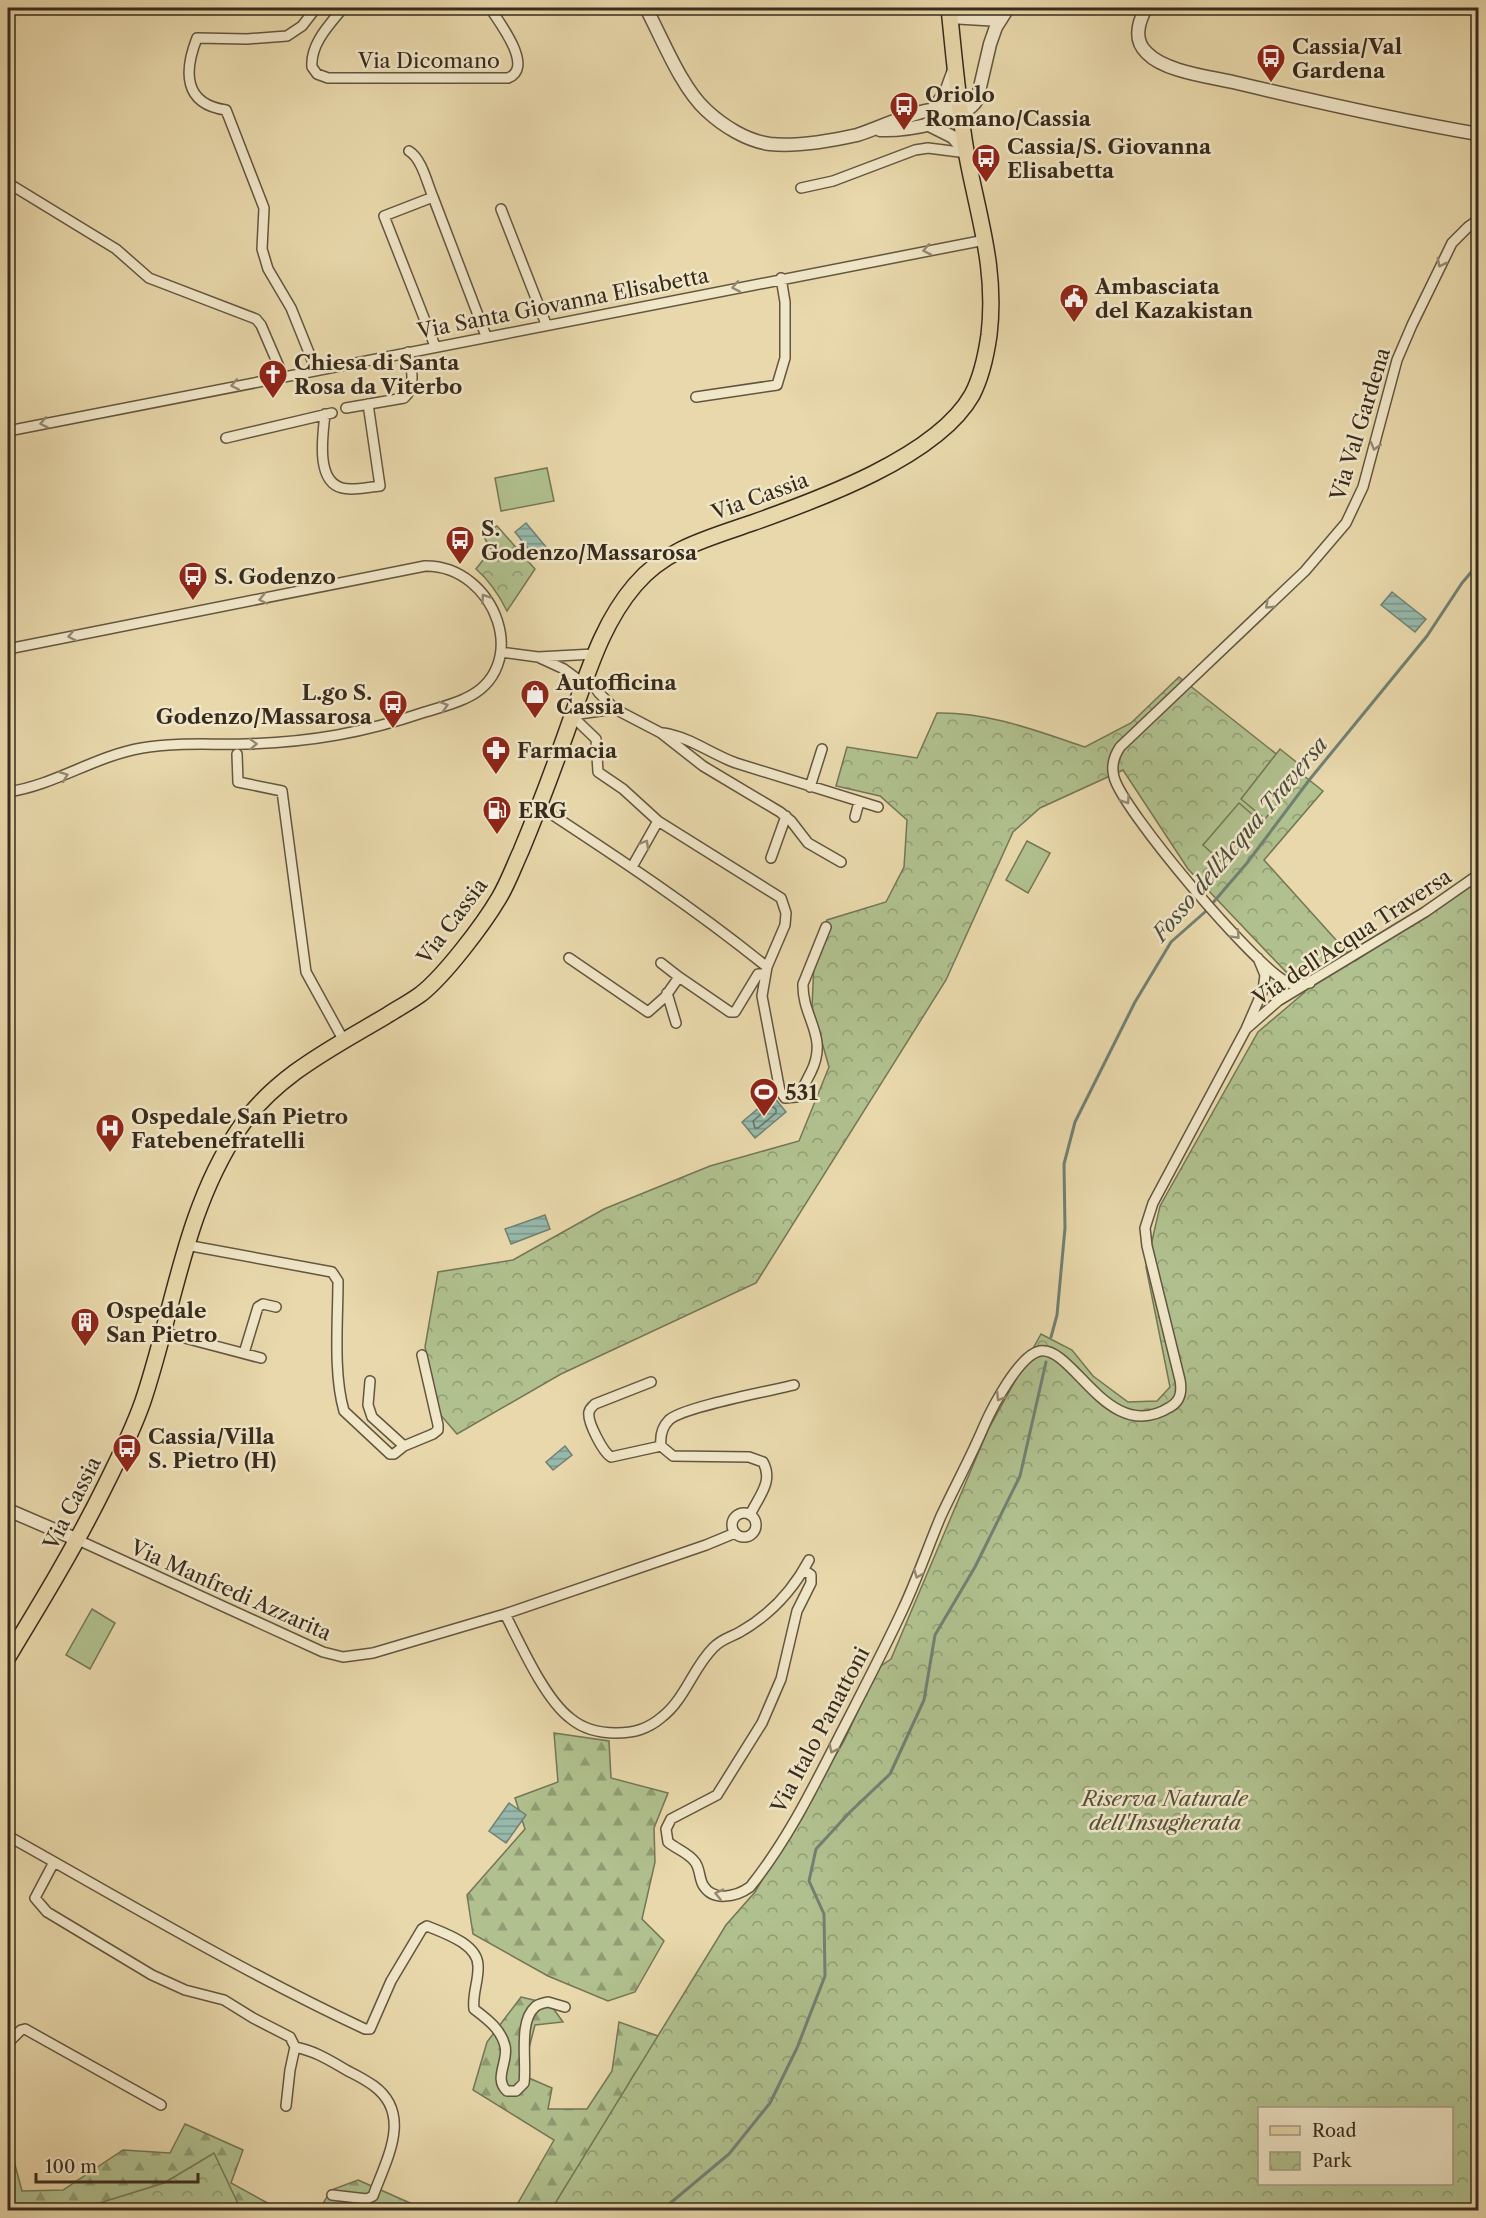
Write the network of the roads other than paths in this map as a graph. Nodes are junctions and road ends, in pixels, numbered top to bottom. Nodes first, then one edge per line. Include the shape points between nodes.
1 (316, 8) edge
2 (342, 8) edge
3 (490, 8) edge
4 (646, 8) edge
5 (1008, 8) edge
6 (1146, 8) edge
7 (950, 12) edge
8 (1000, 20) junction
9 (954, 69) junction
10 (932, 110) junction
11 (961, 113) junction
12 (927, 123) junction
13 (877, 129) junction
14 (1479, 134) edge
15 (409, 151) dead end
16 (967, 153) junction
17 (8, 183) edge
18 (801, 189) dead end
19 (433, 197) junction
20 (501, 209) dead end
21 (1479, 220) edge
22 (985, 240) junction
23 (781, 278) junction
24 (546, 324) junction
25 (486, 336) junction
26 (435, 346) junction
27 (408, 352) junction
28 (316, 370) junction
29 (283, 376) junction
30 (696, 397) dead end
31 (368, 405) junction
32 (346, 408) dead end
33 (8, 431) edge
34 (226, 438) dead end
35 (8, 649) edge
36 (501, 652) junction
37 (594, 654) junction
38 (538, 657) junction
39 (584, 679) junction
40 (615, 709) junction
41 (572, 715) junction
42 (661, 733) junction
43 (822, 749) dead end
44 (237, 754) dead end
45 (810, 787) junction
46 (8, 792) edge
47 (859, 802) junction
48 (539, 806) junction
49 (878, 807) dead end
50 (786, 816) junction
51 (855, 817) dead end
52 (658, 821) junction
53 (771, 858) dead end
54 (841, 862) dead end
55 (632, 867) junction
56 (1479, 875) edge
57 (826, 927) dead end
58 (568, 958) dead end
59 (1258, 958) junction
60 (661, 963) dead end
61 (766, 971) junction
62 (679, 977) junction
63 (1310, 983) junction
64 (667, 993) junction
65 (676, 1023) dead end
66 (1246, 1029) junction
67 (344, 1041) junction
68 (186, 1245) junction
69 (276, 1307) dead end
70 (162, 1332) junction
71 (244, 1353) junction
72 (422, 1355) dead end
73 (261, 1358) dead end
74 (370, 1381) dead end
75 (651, 1382) dead end
76 (794, 1385) dead end
77 (1181, 1396) joint
78 (404, 1446) junction
79 (662, 1446) junction
80 (8, 1510) edge
81 (750, 1515) junction
82 (735, 1533) junction
83 (78, 1540) junction
84 (808, 1560) dead end
85 (804, 1570) junction
86 (505, 1614) junction
87 (8, 1657) edge
88 (8, 1836) edge
89 (54, 1862) junction
90 (565, 2007) dead end
91 (8, 2043) edge
92 (295, 2047) junction
93 (161, 2105) dead end
94 (286, 2106) dead end
95 (332, 2195) dead end

1 - 28 street via 302,26 287,36 197,38 190,57 191,88 204,104 226,110 264,207 262,249 268,269 291,308
2 - 3 street, Via Dicomano via 319,41 312,61 315,72 328,78 511,78 518,69 518,56
4 - 13 street via 692,94 716,119 739,134 760,142 783,144 835,139
5 - 8 street
6 - 14 street via 1138,39 1160,63 1287,95
7 - 8 street
7 - 9 main road, Via Cassia
8 - 11 street via 987,53 976,102
9 - 10 street via 946,92
9 - 11 main road, Via Cassia
10 - 11 street via 952,108
10 - 13 street
11 - 12 street
11 - 16 main road, Via Cassia
12 - 13 street
12 - 16 street via 953,137
15 - 19 street via 419,163
16 - 18 street via 915,150
16 - 22 main road, Via Cassia
17 - 29 street via 116,249 148,278 256,319
19 - 25 street
19 - 26 street via 384,216
20 - 24 street
21 -> 59 street, Via Val Gardena via 1452,243 1412,325 1397,360 1364,487 1346,523 1305,571 1120,747 1114,758 1118,788 1187,882
22 -> 23 street, Via Santa Giovanna Elisabetta
22 - 37 main road, Via Cassia via 991,299 986,357 975,389 958,414 934,438 886,466 807,502 666,557 630,591
23 -> 24 street, Via Santa Giovanna Elisabetta
23 - 30 street via 785,358 777,385
24 - 25 street, Via Santa Giovanna Elisabetta
25 - 26 street, Via Santa Giovanna Elisabetta
26 - 27 street, Via Santa Giovanna Elisabetta
27 - 28 street, Via Santa Giovanna Elisabetta
27 - 31 street via 412,383 407,395
28 - 29 street, Via Santa Giovanna Elisabetta
29 -> 33 street, Via Santa Giovanna Elisabetta
31 - 32 street
31 - 34 street via 380,486 339,488 330,480 321,443 329,414
36 -> 35 street via 496,616 475,584 455,570 430,566
36 - 38 street
46 -> 36 street via 37,786 139,749 192,743 298,741 349,734 400,720 474,693 491,675
37 - 38 street
37 - 39 main road, Via Cassia
38 - 39 street
39 - 40 street
39 - 41 main road, Via Cassia
40 - 41 street
40 - 42 street
41 - 48 main road, Via Cassia
41 - 52 street via 596,739 598,772
42 - 45 street via 682,737 729,761
42 - 50 street via 703,766
43 - 45 street
44 - 67 street via 238,782 282,791 306,972
45 - 47 street
47 - 49 street
47 - 51 street
48 - 55 street
48 - 67 main road, Via Cassia via 503,890 458,954 422,993
50 - 53 street
50 - 54 street via 808,843
55 -> 52 street
52 - 61 street via 781,898 785,925
55 - 61 street via 723,932
56 - 63 street, Via dell'Acqua Traversa
57 - 61 street via 803,984 817,1042 817,1060 802,1091 791,1099 780,1091 762,996
58 - 64 street via 648,1012
59 - 63 street via 1289,983
59 - 66 street, Via dell'Acqua Traversa via 1264,985
60 - 62 street
61 - 62 street via 758,974 735,1012
62 - 64 street
63 - 66 street, Via dell'Acqua Traversa via 1278,1001
64 - 65 street
66 - 77 street, Via dell'Acqua Traversa via 1157,1194 1146,1224 1147,1246
67 - 68 main road, Via Cassia via 282,1081 250,1115 213,1177
68 - 70 main road, Via Cassia
68 - 78 street via 337,1276 338,1361 344,1411 390,1454 398,1453
69 - 71 street via 258,1307
70 - 71 street
70 - 83 main road, Via Cassia via 135,1421
71 - 73 street
72 - 78 street via 438,1430
74 - 78 street via 372,1418
75 - 79 street via 595,1404 589,1416 602,1449 610,1457
76 - 79 street via 680,1414 665,1425
77 -> 85 street, Via Italo Panattoni via 1162,1411 1131,1414 1097,1395 1053,1353 1036,1352 1020,1365 988,1417 904,1607 798,1814 750,1887 739,1894 719,1896 703,1885 695,1861 668,1842 666,1829 671,1819 717,1795 762,1723 781,1679 797,1611 812,1583 811,1575
79 - 81 street via 668,1454 678,1457 760,1460 768,1481
80 - 83 street
81 - 82 street via 736,1516 732,1526
81 - 82 street via 755,1521 754,1531 745,1537
82 - 86 street
83 - 86 street, Via Manfredi Azzarita via 332,1656 365,1655
83 - 87 main road, Via Cassia
84 - 85 street, Via Italo Panattoni
85 - 86 street, Via Italo Panattoni via 795,1585 761,1618 711,1650 663,1717 627,1733 595,1731 568,1717 536,1672
88 - 89 street
89 - 90 street via 365,2029 370,2029 391,1981 422,1929 427,1926 455,1937 475,1954 479,1964 474,2009 503,2038 505,2063 500,2078 507,2091 516,2091 524,2083 524,2038 534,2008 549,2002
89 - 92 street via 35,1898 46,1912 152,1975 185,1990 224,2000 290,2037
91 - 93 street via 25,2029
92 - 94 street
92 - 95 street via 312,2050 374,2086 385,2096 396,2123 373,2196 367,2199

